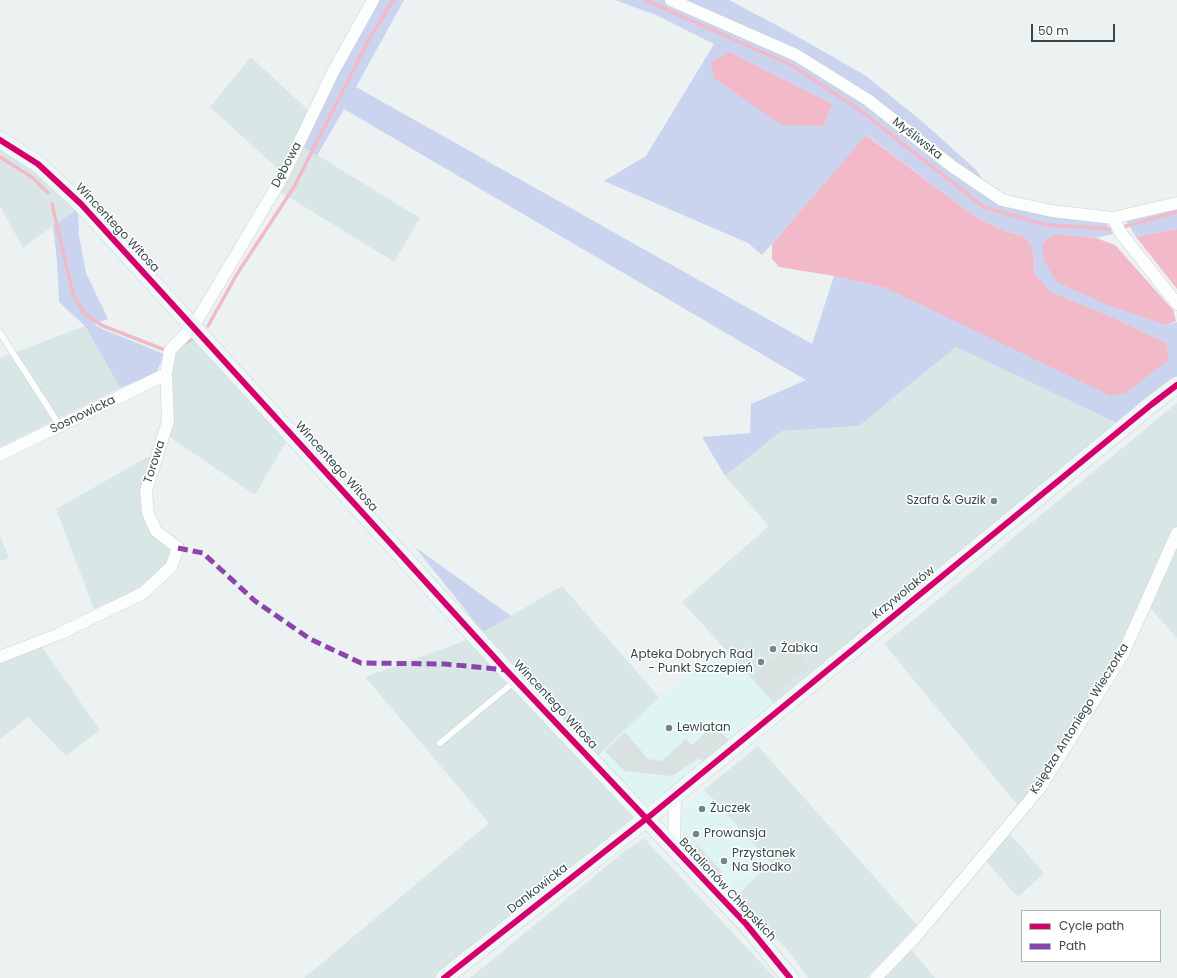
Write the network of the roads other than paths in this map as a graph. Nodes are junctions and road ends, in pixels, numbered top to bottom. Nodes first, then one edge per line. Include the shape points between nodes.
1 (373, 0) edge
2 (671, 0) edge
3 (0, 140) edge
4 (1177, 203) edge
5 (1113, 218) junction
6 (1177, 304) edge
7 (193, 327) junction
8 (0, 333) edge
9 (166, 374) junction
10 (1177, 385) edge
11 (60, 426) junction
12 (0, 455) edge
13 (1177, 534) edge
14 (0, 657) edge
15 (516, 680) junction
16 (440, 743) dead end
17 (675, 795) junction
18 (646, 818) junction
19 (674, 848) junction
20 (444, 978) edge
21 (790, 978) edge
22 (876, 978) edge

1 - 7 street, Dębowa via 333,72 283,176
2 - 5 street, Myśliwska via 796,55 868,100 953,167 1002,200 1052,211
3 - 7 street, Wincentego Witosa via 38,164 81,204
4 - 5 street, Myśliwska
5 - 6 street via 1120,232
7 - 9 street, Torowa via 170,350
7 - 15 street, Wincentego Witosa
8 - 11 lane
9 - 11 street, Sosnowicka
9 - 14 street, Torowa via 168,421 146,491 148,513 156,531 178,548 171,567 143,593 59,634
10 - 17 street, Krzywolaków
11 - 12 street, Sosnowicka
13 - 22 street, Księdza Antoniego Wieczorka via 1123,654 1040,788 917,935
15 - 16 lane
15 - 18 street, Wincentego Witosa
17 - 18 street, Krzywolaków
17 - 19 street, Batalionów Chłopskich
18 - 19 street, Batalionów Chłopskich
18 - 20 street, Dankowicka
19 - 21 street, Batalionów Chłopskich via 746,924

